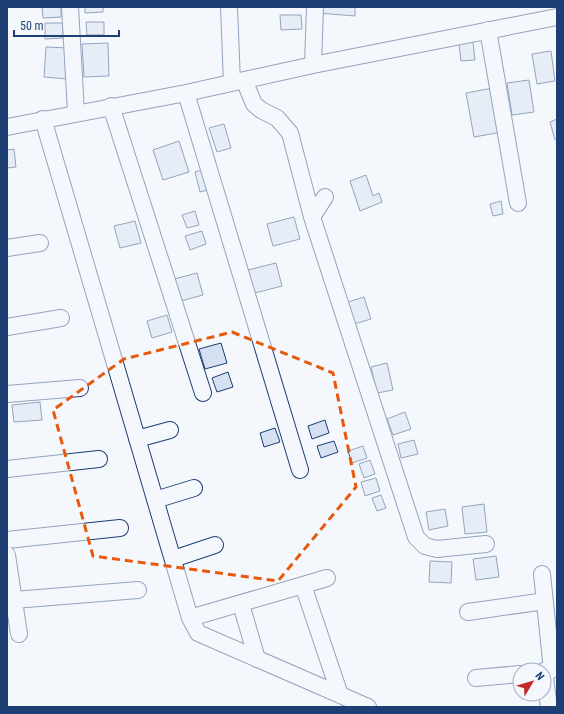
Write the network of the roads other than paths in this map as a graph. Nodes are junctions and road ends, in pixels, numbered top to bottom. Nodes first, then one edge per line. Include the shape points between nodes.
1 (70, 7) edge
2 (230, 7) edge
3 (315, 7) edge
4 (557, 16) edge
5 (488, 30) junction
6 (313, 65) junction
7 (238, 82) junction
8 (186, 93) junction
9 (111, 106) junction
10 (76, 112) junction
11 (43, 119) junction
12 (7, 127) edge
13 (326, 196) dead end
14 (518, 203) dead end
15 (312, 217) junction
16 (40, 243) dead end
17 (7, 248) edge
18 (61, 318) dead end
19 (7, 327) edge
20 (80, 388) dead end
21 (203, 393) dead end
22 (7, 394) edge
23 (170, 430) dead end
24 (137, 439) junction
25 (99, 458) dead end
26 (7, 468) edge
27 (300, 470) dead end
28 (194, 488) dead end
29 (155, 500) junction
30 (120, 528) dead end
31 (7, 540) edge
32 (486, 544) dead end
33 (215, 545) dead end
34 (7, 555) edge
35 (173, 559) junction
36 (542, 574) dead end
37 (327, 578) dead end
38 (303, 586) junction
39 (138, 590) dead end
40 (14, 600) junction
41 (545, 601) junction
42 (241, 604) junction
43 (468, 612) dead end
44 (190, 618) junction
45 (19, 634) dead end
46 (257, 659) junction
47 (548, 662) edge
48 (512, 675) edge
49 (476, 678) dead end
50 (340, 695) junction
51 (368, 707) edge

1 - 10 street
2 - 7 street
3 - 6 street
4 - 5 street
5 - 6 street
5 - 14 street
6 - 7 street
7 - 8 street
7 - 15 street via 254,104 277,118 290,133
8 - 9 street
8 - 27 street
9 - 10 street
9 - 21 street
10 - 11 street
11 - 12 street
11 - 24 street
13 - 15 street
15 - 32 street via 416,536 425,546 437,549
16 - 17 street
18 - 19 street
20 - 22 street
23 - 24 street
24 - 29 street
25 - 26 street
28 - 29 street
29 - 35 street
30 - 31 street
33 - 35 street
34 - 40 street
35 - 44 street
36 - 41 street
37 - 38 street
38 - 42 street
38 - 50 street
39 - 40 street
40 - 45 street
41 - 43 street
41 - 47 street
42 - 44 street
42 - 46 street
44 - 46 street via 198,633
46 - 50 street
48 - 49 street
50 - 51 street

